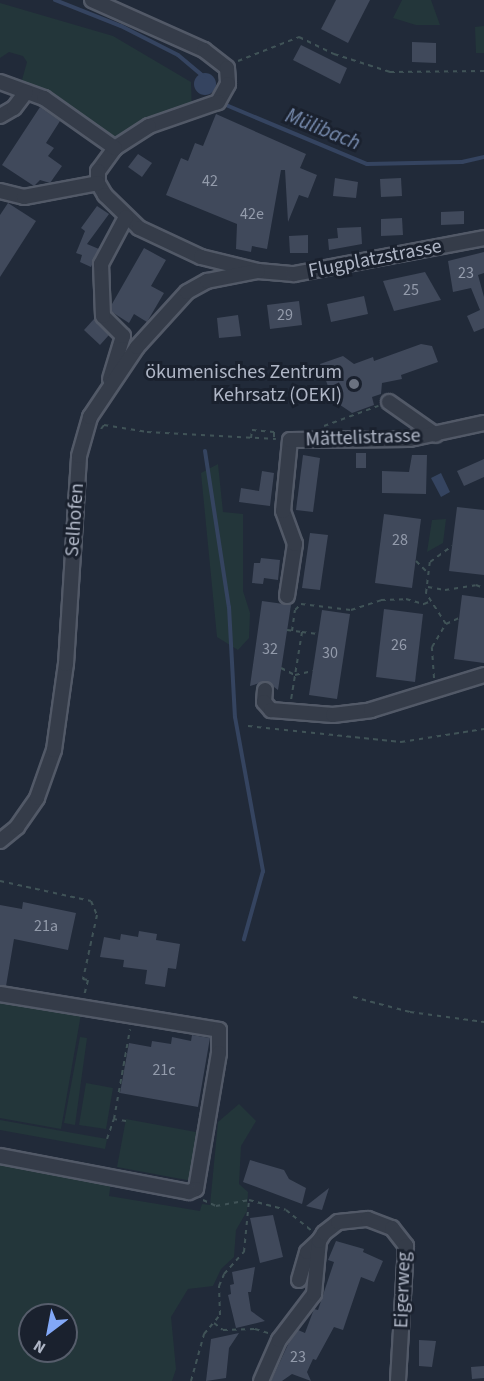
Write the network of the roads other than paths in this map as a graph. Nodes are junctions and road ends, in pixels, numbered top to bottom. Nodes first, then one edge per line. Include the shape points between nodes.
1 (92, 0) edge
2 (0, 82) edge
3 (26, 92) junction
4 (0, 116) edge
5 (115, 148) junction
6 (98, 183) junction
7 (0, 191) edge
8 (126, 217) junction
9 (484, 238) edge
10 (258, 271) junction
11 (107, 387) junction
12 (389, 402) road end
13 (484, 423) edge
14 (436, 435) junction
15 (287, 596) dead end
16 (484, 675) edge
17 (265, 690) dead end
18 (0, 841) edge
19 (0, 994) edge
20 (0, 1156) edge
21 (320, 1240) junction
22 (299, 1280) dead end
23 (261, 1381) edge
24 (398, 1381) edge

1 - 5 street via 204,50 227,68 228,84 218,102 149,126
2 - 3 street
3 - 4 street via 14,108
3 - 5 street via 44,98
5 - 6 street via 98,171
6 - 7 street via 24,197
6 - 8 street, Flugplatzstrasse
8 - 10 street, Flugplatzstrasse via 170,245
8 - 11 street via 101,264 103,316 123,336
9 - 10 street, Flugplatzstrasse via 321,272
10 - 11 street, Selhofen via 207,281 187,292
11 - 18 street, Selhofen via 84,431 79,456 66,664 54,750 37,798 17,826
12 - 14 street
13 - 14 street, Mättelistrasse
14 - 15 street, Mättelistrasse via 384,441 290,440 283,511 295,544
16 - 17 street via 371,710 333,715 266,706
19 - 20 street via 219,1030 219,1053 196,1189 189,1192
21 - 22 street via 308,1252
21 - 23 street via 314,1294 279,1340
21 - 24 street, Eigerweg via 338,1222 354,1219 381,1222 403,1239 406,1257

